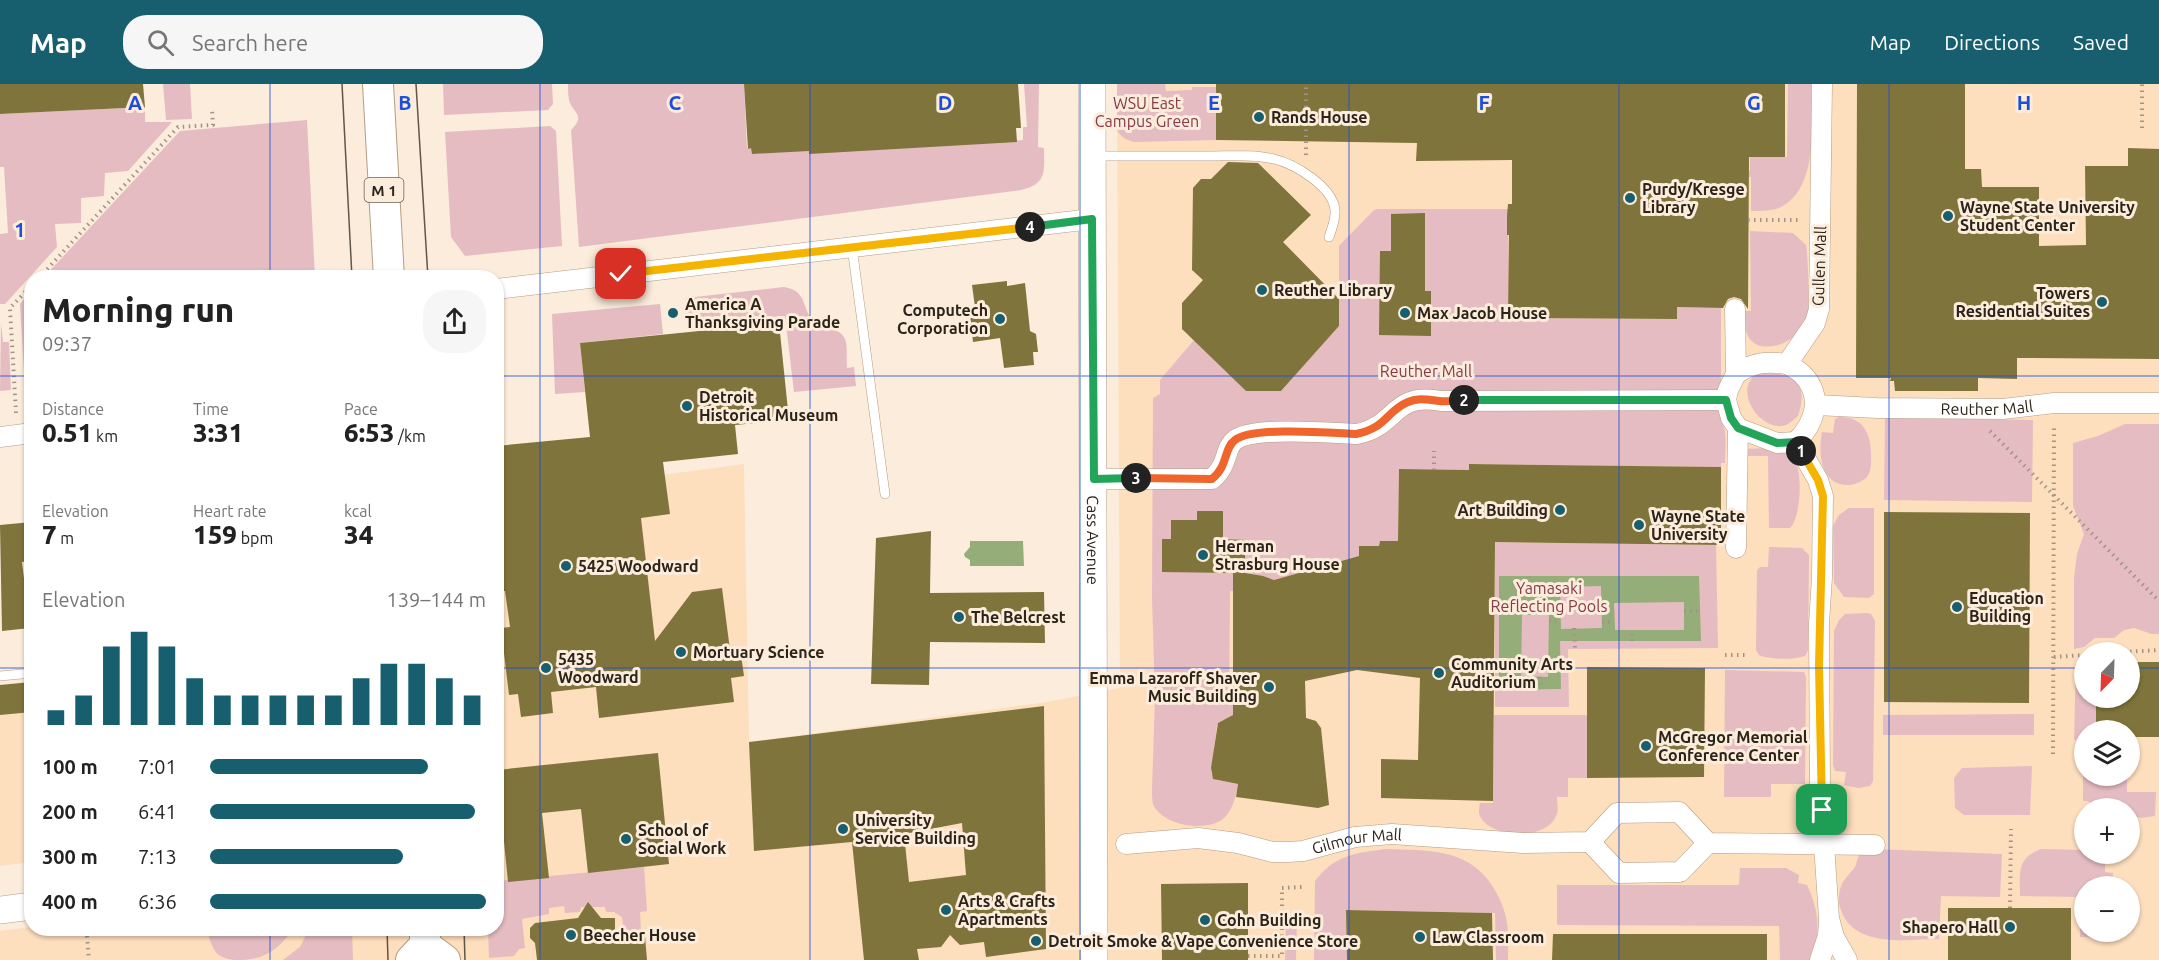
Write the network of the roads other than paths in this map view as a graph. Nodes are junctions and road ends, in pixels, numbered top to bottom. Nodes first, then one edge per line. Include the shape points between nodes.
1 (378, 84) edge
2 (1092, 84) edge
3 (1822, 84) edge
4 (1092, 156) junction
5 (1092, 219) junction
6 (1329, 237) dead end
7 (852, 247) junction
8 (388, 270) edge
9 (504, 288) edge
10 (1735, 309) dead end
11 (1787, 363) junction
12 (1736, 374) junction
13 (1726, 400) junction
14 (2159, 403) edge
15 (1816, 405) junction
16 (1738, 428) junction
17 (1796, 442) junction
18 (1094, 479) junction
19 (885, 494) dead end
20 (1736, 548) dead end
21 (24, 674) edge
22 (0, 676) edge
23 (1590, 842) junction
24 (1708, 843) junction
25 (1126, 844) dead end
26 (1824, 845) junction
27 (1875, 845) dead end
28 (24, 907) edge
29 (0, 910) edge
30 (1829, 918) junction
31 (1094, 960) edge
32 (1820, 960) edge
33 (1847, 960) edge

1 - 8 main road, M 1
2 - 4 street, Cass Avenue
3 - 11 street, Gullen Mall via 1820,309 1815,323
4 - 5 street, Cass Avenue
4 - 6 lane via 1244,156 1291,164 1319,184 1335,205
5 - 7 street
5 - 18 street, Cass Avenue
7 - 9 street
7 - 19 lane
10 - 12 street
11 - 12 street via 1749,365
11 - 15 street via 1803,375
12 - 13 street
13 - 16 street
13 - 18 street via 1426,398 1406,402 1380,426 1356,434 1246,435 1229,447 1223,468 1212,479
14 - 15 street, Reuther Mall via 2054,403 2003,410
15 - 17 street via 1812,422
16 - 17 street via 1777,443
16 - 20 street
17 - 26 street via 1823,496 1819,666
18 - 31 street, Cass Avenue
21 - 22 lane
23 - 24 street via 1619,873 1680,872
23 - 24 street via 1617,813 1679,812
23 - 25 street, Gilmour Mall via 1523,843 1392,834 1355,837 1288,852 1198,838
24 - 26 street
26 - 27 street
26 - 30 street
28 - 29 street
30 - 32 street
30 - 33 street

